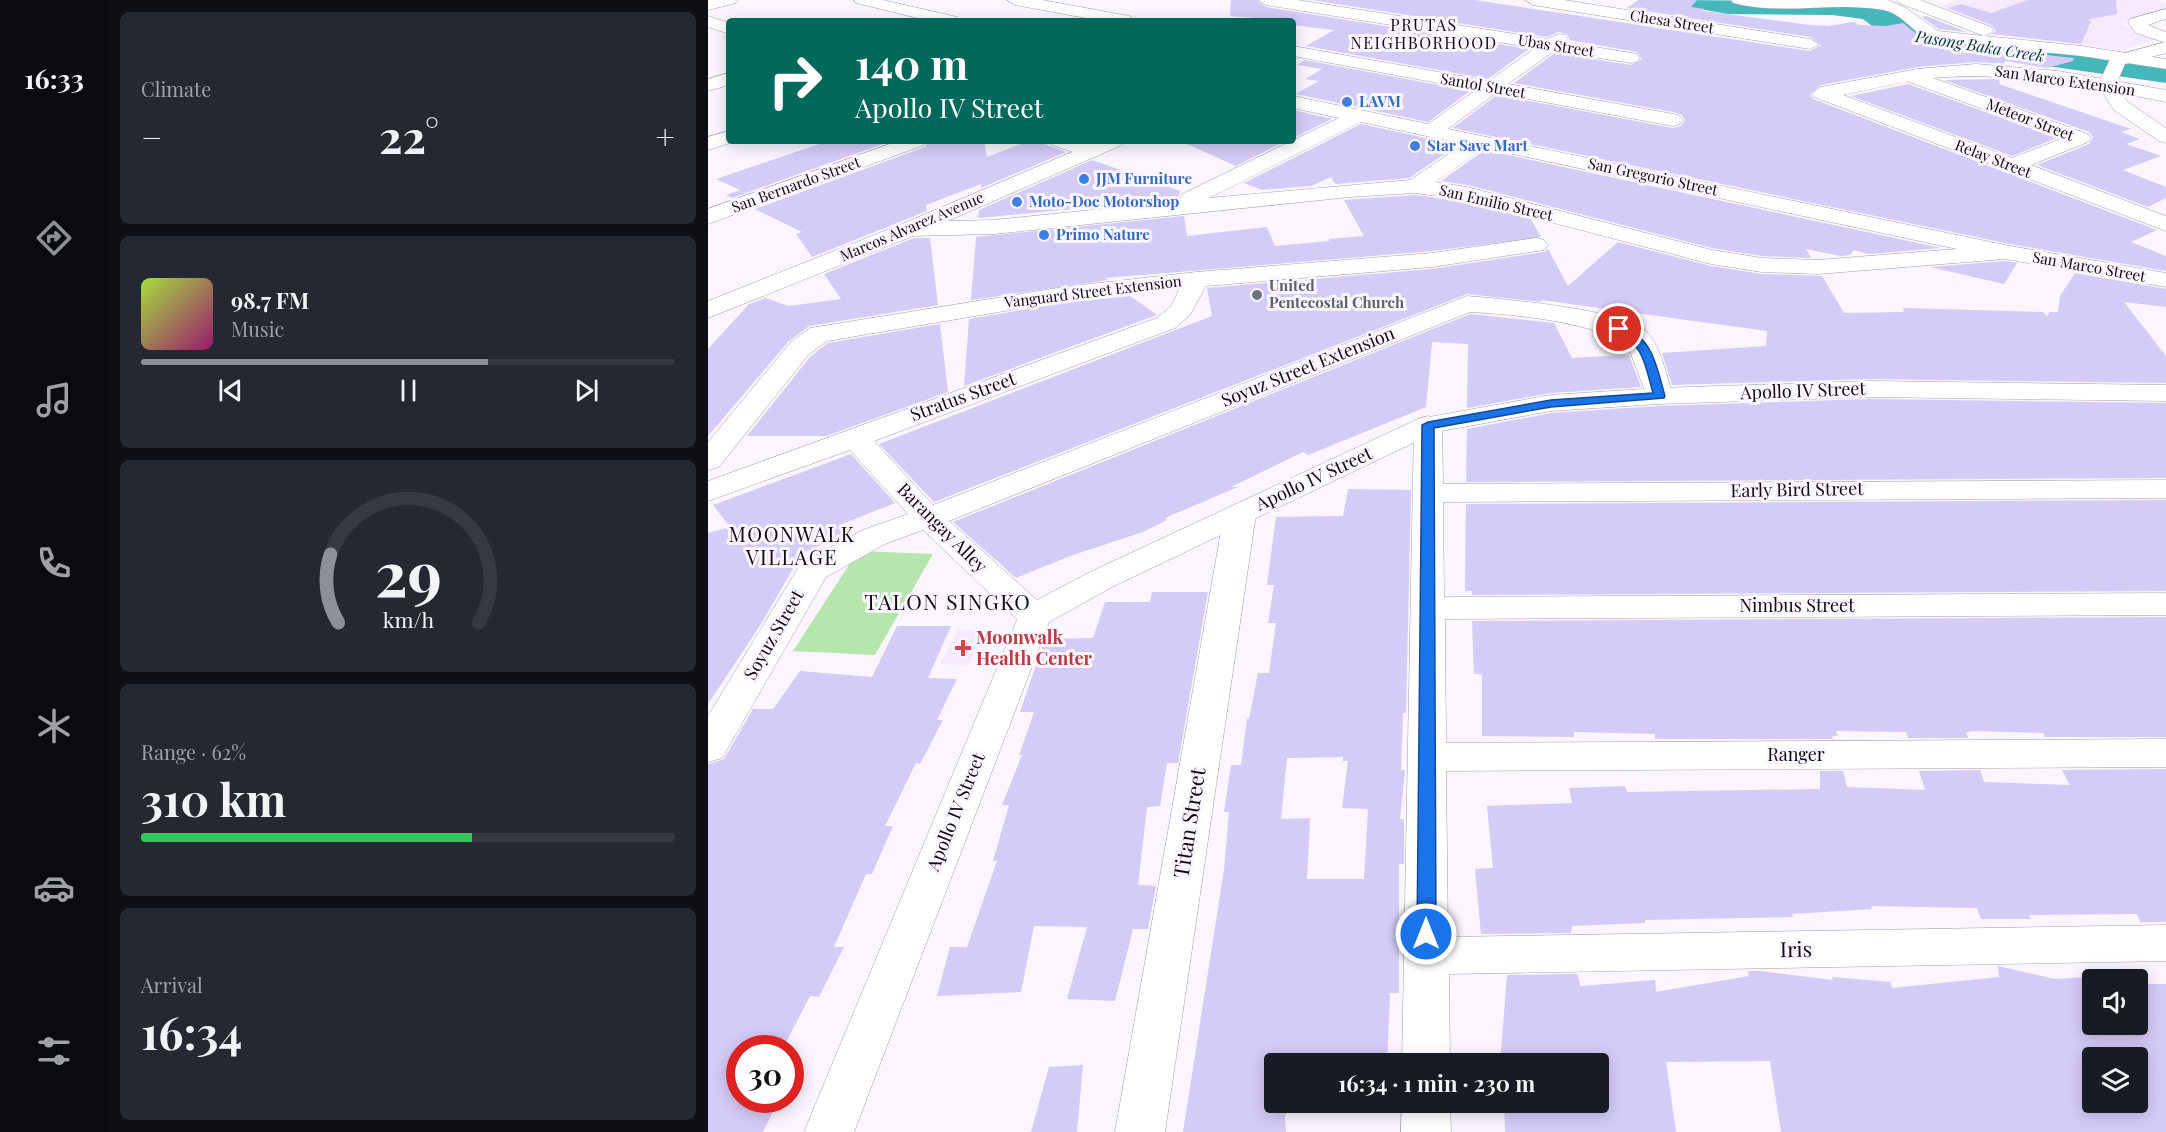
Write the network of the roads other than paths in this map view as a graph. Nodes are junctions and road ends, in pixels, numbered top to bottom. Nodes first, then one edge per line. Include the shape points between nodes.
1 (730, 0) edge
2 (861, 0) edge
3 (1015, 0) edge
4 (1105, 0) edge
5 (1266, 0) edge
6 (1378, 0) edge
7 (1533, 0) edge
8 (1739, 0) edge
9 (1905, 0) edge
10 (1932, 3) edge
11 (708, 5) edge
12 (1599, 10) junction
13 (1079, 12) junction
14 (2166, 14) edge
15 (1353, 15) junction
16 (938, 18) edge
17 (1065, 18) edge
18 (1112, 18) edge
19 (708, 21) edge
20 (1333, 26) dead end
21 (726, 29) edge
22 (726, 31) edge
23 (708, 37) edge
24 (1313, 38) dead end
25 (2166, 38) edge
26 (1810, 44) dead end
27 (1551, 45) junction
28 (2029, 46) junction
29 (2166, 47) edge
30 (1296, 48) edge
31 (1296, 51) edge
32 (1631, 58) dead end
33 (2166, 64) edge
34 (2115, 69) junction
35 (1913, 77) junction
36 (726, 79) edge
37 (708, 85) edge
38 (1492, 87) junction
39 (1821, 93) joint
40 (2166, 96) edge
41 (1296, 103) edge
42 (1358, 116) junction
43 (1673, 120) dead end
44 (1432, 131) junction
45 (2166, 137) edge
46 (726, 138) edge
47 (1482, 141) junction
48 (708, 144) edge
49 (909, 144) edge
50 (1068, 144) edge
51 (1108, 144) edge
52 (1091, 152) junction
53 (2011, 165) junction
54 (1415, 186) junction
55 (1171, 209) junction
56 (708, 218) edge
57 (2166, 224) edge
58 (910, 229) junction
59 (1536, 245) dead end
60 (2009, 253) junction
61 (1196, 279) junction
62 (2166, 280) edge
63 (1449, 282) junction
64 (708, 310) edge
65 (2166, 393) edge
66 (1659, 396) junction
67 (1428, 425) junction
68 (854, 437) junction
69 (708, 460) edge
70 (2166, 489) edge
71 (708, 492) edge
72 (1428, 493) junction
73 (1240, 514) junction
74 (928, 518) junction
75 (2166, 604) edge
76 (1427, 608) junction
77 (1034, 616) junction
78 (708, 748) edge
79 (2166, 753) edge
80 (1427, 757) junction
81 (2166, 944) edge
82 (1426, 956) junction
83 (1426, 1053) edge
84 (1426, 1113) edge
85 (829, 1132) edge
86 (1140, 1132) edge
87 (1426, 1132) edge

1 - 11 street
2 - 16 street
3 - 13 street
4 - 13 street
5 - 15 street, Ubas Street
6 - 15 street
7 - 12 street, Chesa Street
8 - 28 street via 1863,1 1888,5 1934,36
9 - 10 street
10 - 28 street via 1993,35
12 - 26 street, Chesa Street
12 - 27 street
13 - 17 street
13 - 18 street
14 - 25 street via 2136,23
15 - 20 street
15 - 27 street, Ubas Street
19 - 21 street
22 - 23 street
24 - 30 street
27 - 32 street, Ubas Street
27 - 38 street
28 - 34 street
29 - 34 street
31 - 38 street, Santol Street
33 - 34 street
34 - 35 street, San Marco Extension via 1948,71
34 - 40 street, San Marco Extension
34 - 45 street via 2121,106
35 - 39 street, San Marco Extension
35 - 53 street, Meteor Street via 2081,138
36 - 37 street
38 - 43 street, Santol Street
38 - 44 street
39 - 53 street, Relay Street
41 - 42 street, San Gregorio Street
42 - 44 street, San Gregorio Street
42 - 55 street
44 - 47 street, San Gregorio Street
46 - 48 street
47 - 54 street
47 - 60 street, San Gregorio Street
49 - 56 street, San Bernardo Street
50 - 52 street
51 - 52 street, Marcos Alvarez Avenue
52 - 58 street, Marcos Alvarez Avenue
53 - 57 street, Relay Street
54 - 55 street, San Emilio Street
54 - 60 street, San Emilio Street via 1467,194 1711,257 1762,266 1852,266
55 - 58 street, San Emilio Street via 994,227
58 - 64 street, Marcos Alvarez Avenue
59 - 63 street, Vanguard Street Extension
60 - 62 street, San Marco Street
61 - 63 street, Vanguard Street Extension
61 - 68 street, Stratus Street via 1184,308 1166,323
61 - 69 street, Vanguard Street Extension via 1052,296 819,334 799,349
63 - 66 street, Soyuz Street Extension via 1530,308 1603,323 1636,336 1647,356
63 - 74 street, Soyuz Street Extension
65 - 66 street, Apollo IV Street via 1869,389
66 - 67 street, Apollo IV Street via 1551,403
67 - 72 street
67 - 73 street, Apollo IV Street
68 - 71 street, Stratus Street
68 - 74 street, Barangay Alley
70 - 72 street, Early Bird Street
72 - 76 street
73 - 77 street, Apollo IV Street
73 - 86 street, Titan Street
74 - 77 street, Barangay Alley
74 - 78 street, Soyuz Street via 874,537 813,570
75 - 76 street, Nimbus Street
76 - 80 street
77 - 85 street, Apollo IV Street
79 - 80 street, Ranger
80 - 82 street
81 - 82 street, Iris
82 - 83 street
84 - 87 street

